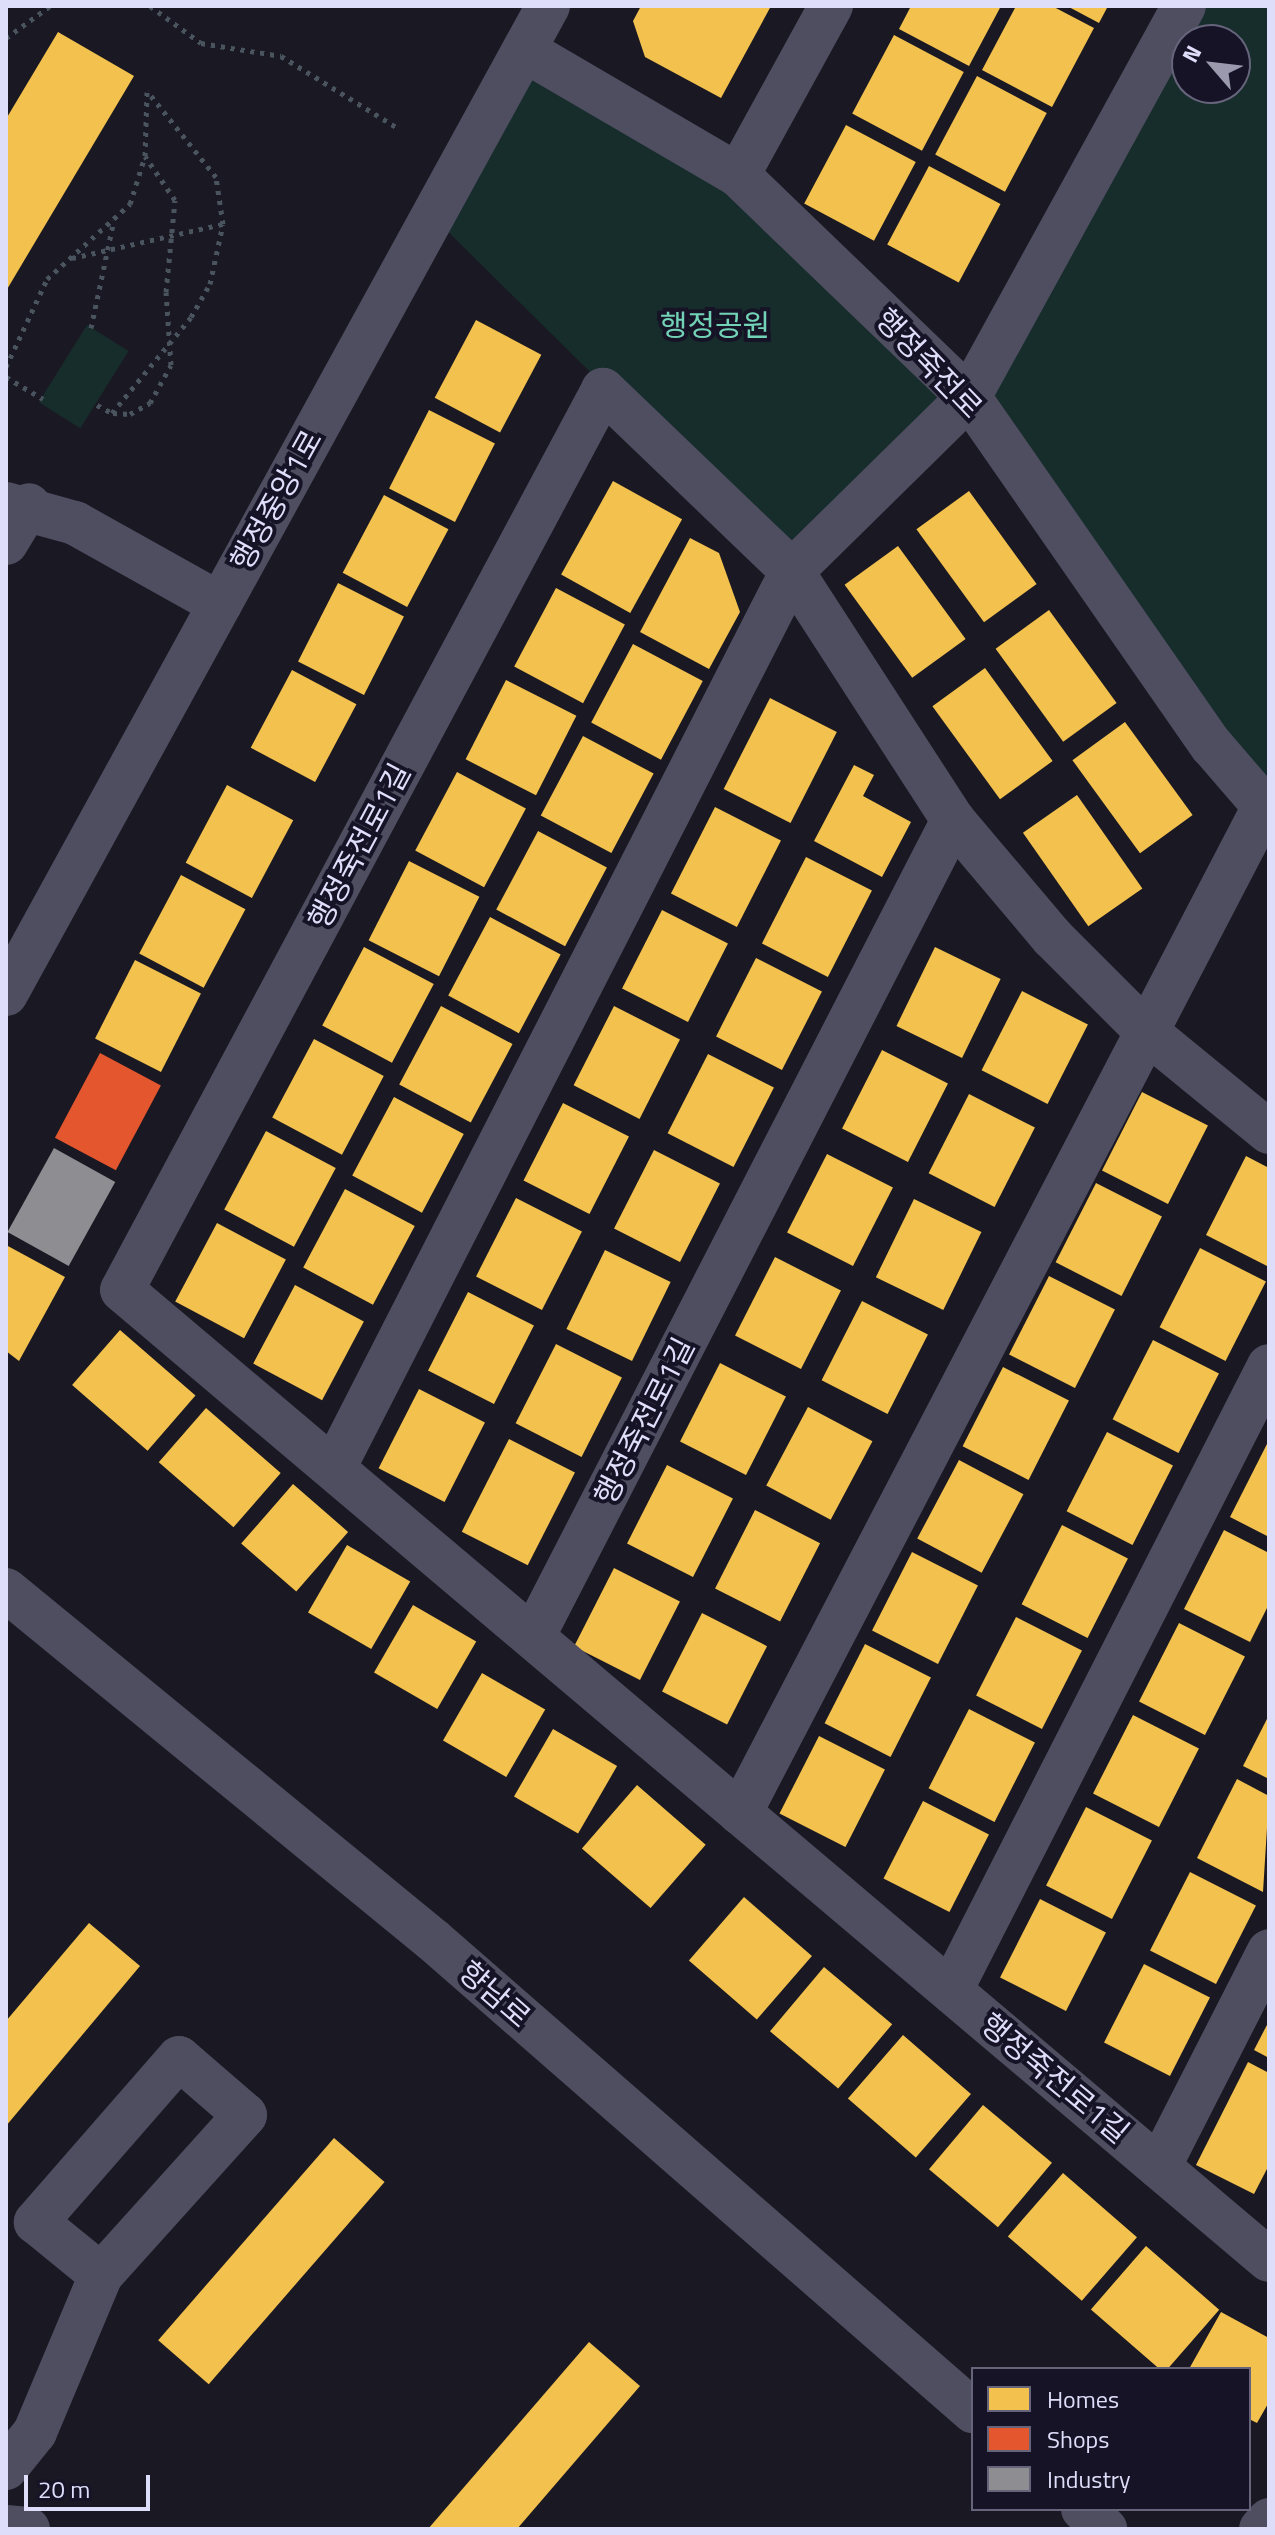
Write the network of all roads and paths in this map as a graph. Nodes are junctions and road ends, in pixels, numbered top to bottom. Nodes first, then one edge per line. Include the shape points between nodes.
1 (50, 6) edge
2 (150, 6) edge
3 (548, 6) edge
4 (831, 6) edge
5 (1184, 6) edge
6 (6, 38) edge
7 (524, 50) junction
8 (396, 127) dead end
9 (145, 156) junction
10 (738, 175) junction
11 (114, 219) junction
12 (223, 224) junction
13 (174, 235) junction
14 (108, 250) junction
15 (71, 259) junction
16 (91, 328) dead end
17 (167, 345) junction
18 (6, 367) edge
19 (6, 377) edge
20 (969, 397) junction
21 (43, 399) dead end
22 (97, 405) dead end
23 (112, 413) junction
24 (18, 504) edge
25 (6, 543) edge
26 (792, 571) junction
27 (220, 604) junction
28 (1267, 809) edge
29 (953, 820) junction
30 (6, 994) edge
31 (1147, 1032) junction
32 (1269, 1132) edge
33 (1269, 1366) edge
34 (334, 1468) junction
35 (6, 1590) edge
36 (533, 1637) junction
37 (740, 1813) junction
38 (1269, 1951) edge
39 (951, 1990) junction
40 (1159, 2167) junction
41 (1269, 2260) edge
42 (101, 2275) junction
43 (971, 2409) edge
44 (6, 2468) edge
45 (1085, 2511) edge
46 (1269, 2520) edge
47 (6, 2527) edge
48 (28, 2529) edge
49 (1105, 2529) edge
50 (1261, 2529) edge

1 - 6 path
2 - 8 path via 201,43 281,56
3 - 7 street, 행정중앙1로
4 - 10 street
5 - 20 street
7 - 10 street, 행정죽전로
7 - 27 street, 행정중앙1로
9 - 11 path via 130,204
9 - 12 path via 147,91 216,177
9 - 13 path via 175,200
10 - 20 street, 행정죽전로
11 - 14 path
11 - 15 path
12 - 13 path
12 - 17 path via 210,284
13 - 14 path
13 - 17 path
14 - 15 path
14 - 16 path
15 - 18 path via 47,279
17 - 23 path
17 - 23 path via 164,386 130,414
19 - 21 path
20 - 26 street
20 - 28 street, 행정죽전로 via 1212,746
22 - 23 path
24 - 25 street
24 - 27 street
26 - 29 street, 행정죽전로1길
26 - 34 street
26 - 34 street, 행정죽전로1길 via 603,390 122,1290
27 - 30 street, 행정중앙1로
28 - 31 street
29 - 31 street, 행정죽전로1길 via 1052,937
29 - 36 street, 행정죽전로1길
31 - 32 street, 행정죽전로1길
31 - 37 street
33 - 39 street
34 - 36 street, 행정죽전로1길
35 - 43 street, 향남로 via 433,1940
36 - 37 street, 행정죽전로1길
37 - 39 street, 행정죽전로1길
38 - 40 street, 행정죽전로1길
39 - 40 street, 행정죽전로1길
40 - 41 street, 행정죽전로1길
42 - 42 street via 36,2222 179,2058 245,2115
42 - 44 street via 35,2432
45 - 49 street
46 - 50 street
47 - 48 street

